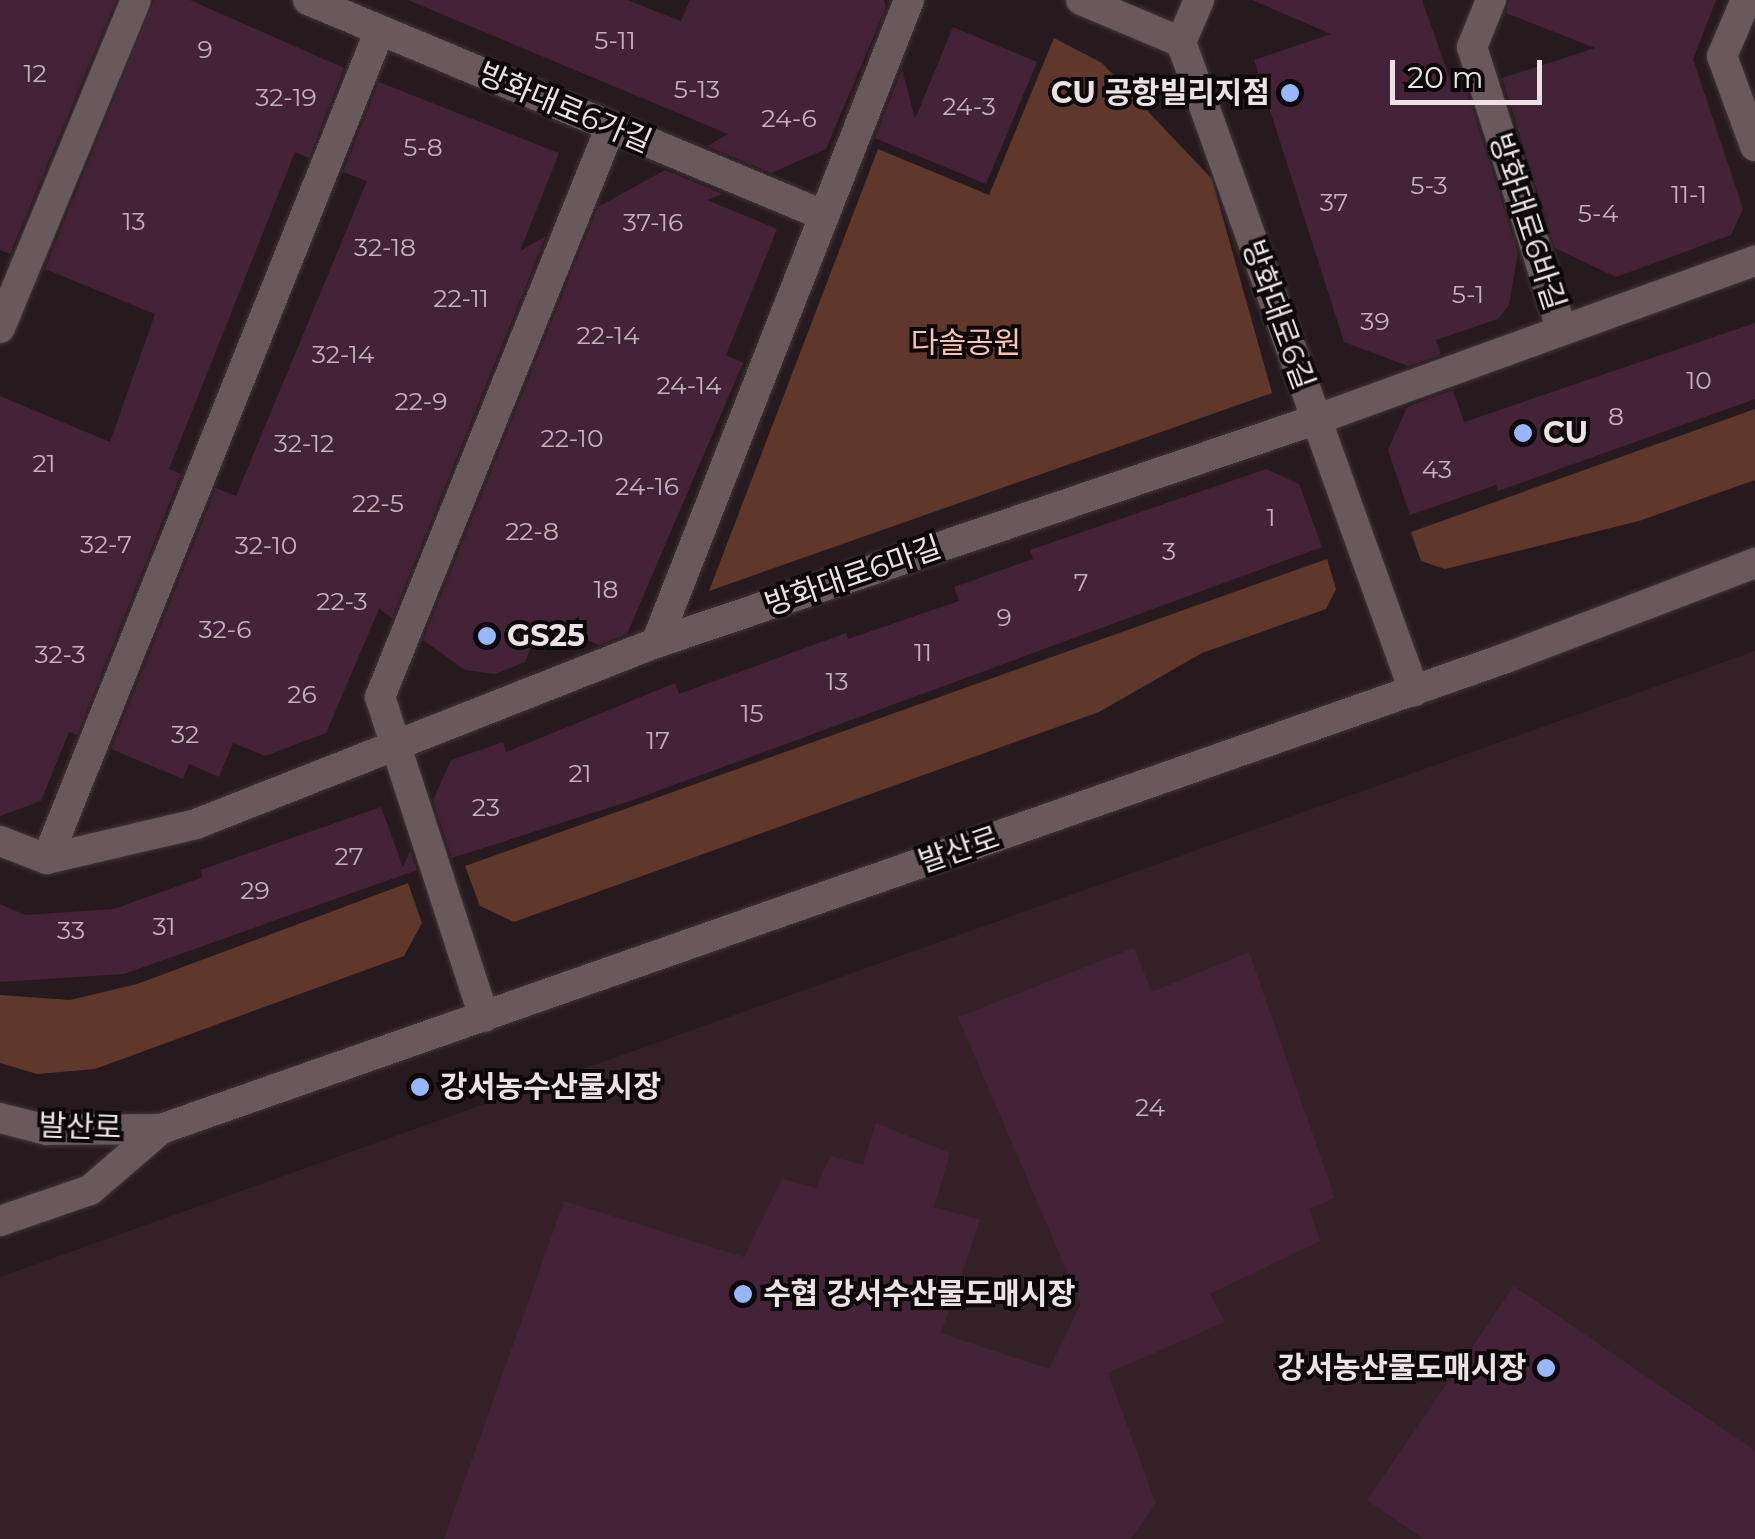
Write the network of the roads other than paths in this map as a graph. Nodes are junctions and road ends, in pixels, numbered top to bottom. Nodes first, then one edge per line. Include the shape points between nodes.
1 (136, 0) edge
2 (308, 0) edge
3 (908, 0) edge
4 (1081, 0) edge
5 (1198, 0) edge
6 (1491, 0) edge
7 (1746, 0) edge
8 (380, 30) junction
9 (1181, 42) junction
10 (610, 126) junction
11 (1755, 146) edge
12 (823, 216) junction
13 (1755, 261) edge
14 (0, 328) edge
15 (1562, 330) junction
16 (1316, 420) junction
17 (1755, 563) edge
18 (656, 643) junction
19 (1414, 691) junction
20 (397, 748) junction
21 (0, 841) edge
22 (47, 860) junction
23 (484, 1017) junction
24 (0, 1118) edge
25 (160, 1129) junction
26 (0, 1221) edge

1 - 14 street
2 - 8 street, 방화대로6가길
3 - 12 street
4 - 9 street
5 - 9 street
6 - 15 street, 방화대로6바길 via 1472,48
7 - 11 street via 1722,56
8 - 10 street, 방화대로6가길
8 - 22 street
9 - 16 street, 방화대로6길
10 - 12 street, 방화대로6가길
10 - 20 street via 380,697
12 - 18 street
13 - 15 street, 방화대로6바길
15 - 16 street, 방화대로6바길
16 - 18 street, 방화대로6마길
16 - 19 street, 방화대로6길
17 - 19 street, 발산로
18 - 20 street, 방화대로6마길
19 - 23 street, 발산로
20 - 22 street, 방화대로6마길 via 196,824
20 - 23 street
21 - 22 street
23 - 25 street, 발산로
24 - 25 street, 발산로 via 47,1130
25 - 26 street, 발산로 via 90,1190

